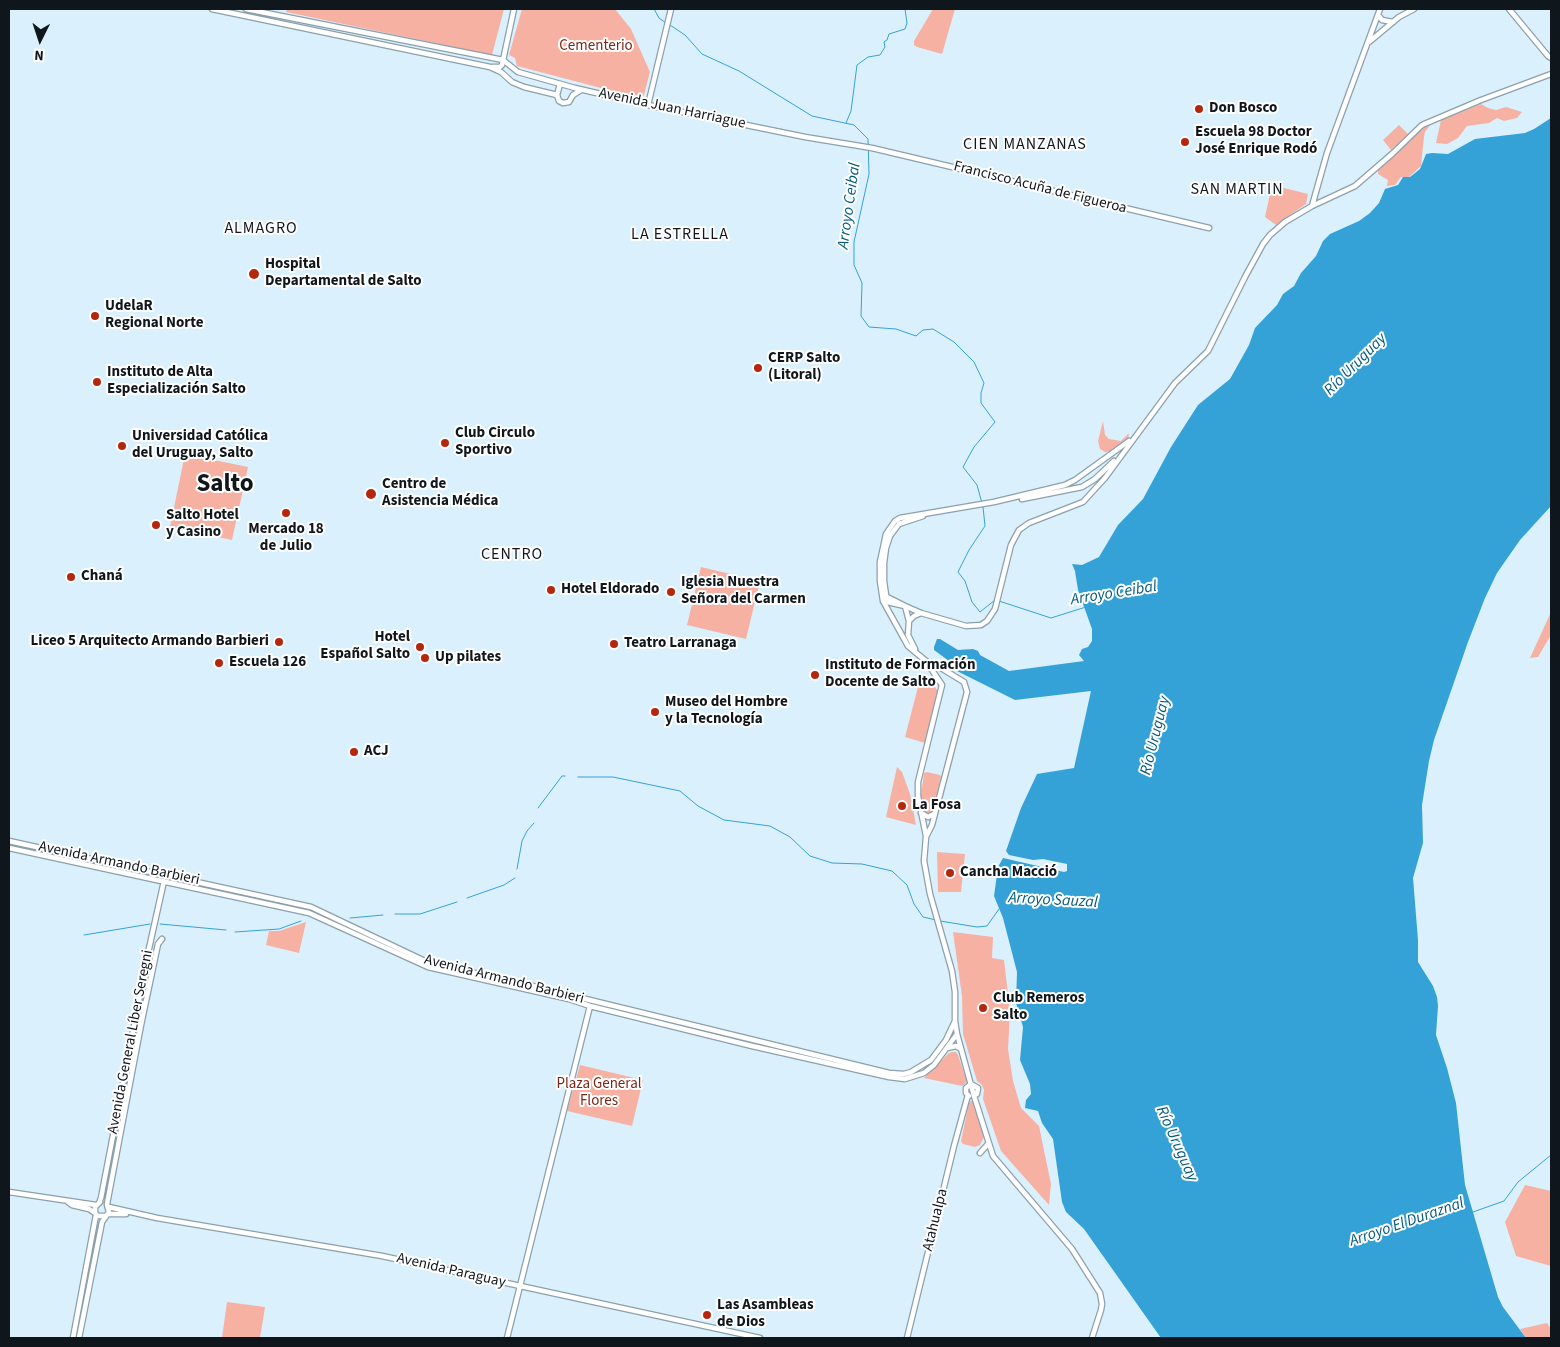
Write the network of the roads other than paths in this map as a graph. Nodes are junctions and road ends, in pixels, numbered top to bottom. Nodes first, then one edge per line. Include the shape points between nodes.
1 (212, 9) edge
2 (246, 9) edge
3 (514, 9) edge
4 (671, 9) edge
5 (1380, 9) edge
6 (1414, 9) edge
7 (1509, 9) edge
8 (1378, 15) junction
9 (1393, 22) junction
10 (1368, 43) junction
11 (1549, 57) edge
12 (501, 60) junction
13 (490, 67) junction
14 (1551, 74) edge
15 (560, 84) junction
16 (573, 88) junction
17 (581, 90) junction
18 (557, 95) junction
19 (574, 95) junction
20 (648, 105) junction
21 (872, 148) joint
22 (1312, 206) junction
23 (1209, 228) dead end
24 (1134, 437) junction
25 (1123, 453) junction
26 (1003, 500) junction
27 (884, 599) junction
28 (905, 606) junction
29 (921, 613) junction
30 (909, 621) junction
31 (915, 649) dead end
32 (941, 668) tunnel mouth
33 (921, 813) junction
34 (934, 814) junction
35 (926, 837) junction
36 (9, 841) edge
37 (9, 848) edge
38 (164, 881) junction
39 (162, 939) dead end
40 (590, 1006) junction
41 (955, 1021) junction
42 (950, 1031) junction
43 (957, 1034) junction
44 (953, 1040) junction
45 (961, 1046) junction
46 (947, 1048) junction
47 (971, 1084) junction
48 (968, 1095) junction
49 (974, 1096) junction
50 (988, 1144) junction
51 (980, 1153) dead end
52 (9, 1192) edge
53 (68, 1202) junction
54 (97, 1204) junction
55 (108, 1206) junction
56 (96, 1214) junction
57 (106, 1215) junction
58 (140, 1215) junction
59 (521, 1287) junction
60 (72, 1338) edge
61 (79, 1338) edge
62 (507, 1338) edge
63 (760, 1338) edge
64 (908, 1338) edge
65 (1092, 1338) edge

1 - 13 street
2 - 12 street, Avenida Juan Harriague
3 - 12 street
4 - 20 street
5 - 8 street
6 - 9 street
7 - 11 street
8 - 9 street via 1382,20
8 - 10 street
9 - 10 street
10 - 22 street
12 - 13 street via 492,61
12 - 13 street via 501,66
12 - 15 street, Avenida Juan Harriague via 518,72
13 - 18 street via 512,82
14 - 22 street via 1422,125 1364,179 1345,192
15 - 16 street, Avenida Juan Harriague
15 - 18 street
16 - 17 street, Avenida Juan Harriague
16 - 19 street
17 - 19 street
17 - 20 street, Avenida Juan Harriague
18 - 19 street via 564,103 571,101
20 - 21 street, Avenida Juan Harriague
21 - 23 street, Francisco Acuña de Figueroa
22 - 24 street via 1277,228 1266,239 1208,351 1176,384
24 - 25 street
24 - 26 street via 1065,485
25 - 26 street via 1082,487
25 - 29 street via 1083,502 1018,530 995,608 981,625 956,624
26 - 27 street via 894,521 884,541 880,562
27 - 28 street
27 - 33 street via 908,646 926,661 942,685 918,782
28 - 29 street
28 - 30 street
29 - 30 street
30 - 31 street via 908,635
32 - 34 street via 964,682 967,692
33 - 34 street via 928,817
33 - 35 street
34 - 35 street
35 - 41 street via 924,861 954,984
36 - 42 street, Avenida Armando Barbieri via 311,906 429,963 889,1073 904,1074 925,1065 936,1055
37 - 38 street, Avenida Armando Barbieri
38 - 40 street, Avenida Armando Barbieri via 309,913 428,967 564,997
38 - 54 street, Avenida General Líber Seregni via 101,1198
39 - 55 street, Avenida General Líber Seregni via 158,944 141,1025
40 - 46 street, Avenida Armando Barbieri via 896,1078 905,1079 924,1072
40 - 59 street
41 - 42 street, Avenida Armando Barbieri
41 - 43 street
42 - 44 street
43 - 44 street, Avenida Armando Barbieri
43 - 45 street
44 - 45 street
44 - 46 street, Avenida Armando Barbieri
45 - 46 street
45 - 47 street
47 - 48 street via 966,1088
47 - 49 street via 978,1088
48 - 49 street
48 - 64 street, Atahualpa
49 - 50 street
50 - 51 street
50 - 65 street via 1000,1165 1072,1249 1097,1288 1102,1304
52 - 53 street
53 - 54 street
53 - 56 street
54 - 55 street via 103,1202
54 - 56 street
55 - 57 street
55 - 58 street, Avenida Paraguay
56 - 57 street via 100,1217
56 - 60 street
57 - 58 street, Avenida Paraguay
57 - 61 street
58 - 59 street, Avenida Paraguay via 382,1256
59 - 62 street
59 - 63 street, Avenida Paraguay

